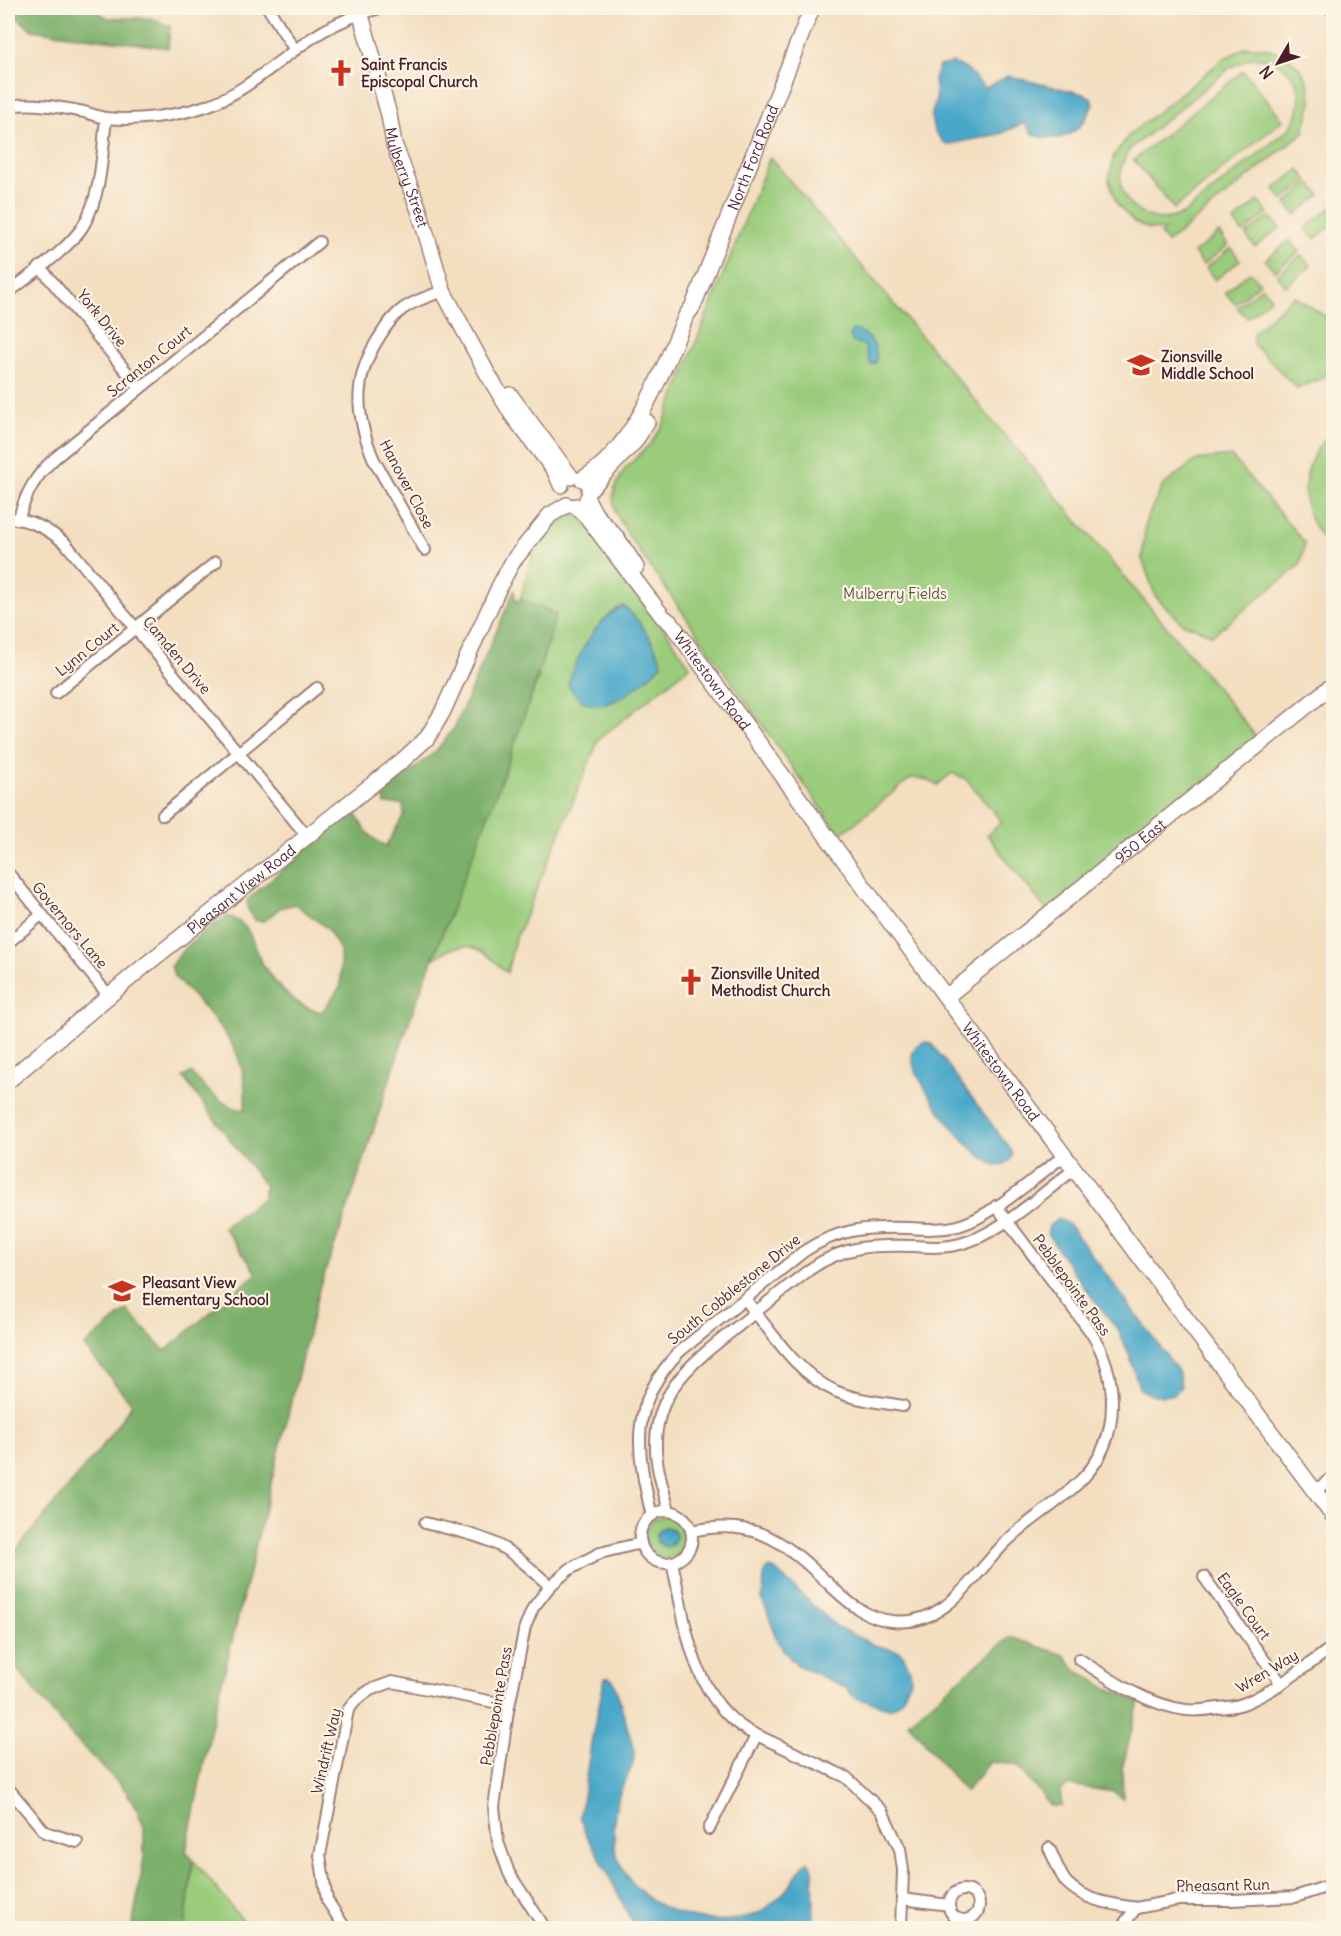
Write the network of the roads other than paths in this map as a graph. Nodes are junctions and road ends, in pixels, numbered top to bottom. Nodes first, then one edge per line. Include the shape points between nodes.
1 (268, 8) edge
2 (380, 8) edge
3 (812, 8) edge
4 (1330, 8) edge
5 (359, 10) edge
6 (1334, 12) edge
7 (295, 50) junction
8 (8, 106) edge
9 (106, 118) junction
10 (319, 242) dead end
11 (40, 267) junction
12 (443, 291) junction
13 (8, 293) edge
14 (140, 388) junction
15 (576, 491) junction
16 (8, 518) edge
17 (19, 518) junction
18 (425, 550) dead end
19 (216, 562) dead end
20 (671, 623) junction
21 (136, 629) junction
22 (1334, 684) edge
23 (317, 688) dead end
24 (56, 693) dead end
25 (239, 753) junction
26 (163, 815) dead end
27 (307, 836) junction
28 (8, 873) edge
29 (41, 915) junction
30 (8, 943) edge
31 (109, 996) junction
32 (946, 997) junction
33 (8, 1081) edge
34 (1065, 1155) junction
35 (1075, 1168) junction
36 (996, 1206) junction
37 (1007, 1220) junction
38 (745, 1299) junction
39 (756, 1312) junction
40 (903, 1406) dead end
41 (1334, 1476) edge
42 (1315, 1491) junction
43 (669, 1511) junction
44 (652, 1516) junction
45 (1334, 1517) edge
46 (425, 1523) dead end
47 (691, 1531) junction
48 (641, 1543) junction
49 (672, 1562) junction
50 (1204, 1577) dead end
51 (550, 1586) junction
52 (1334, 1646) edge
53 (1079, 1659) dead end
54 (1281, 1683) junction
55 (509, 1706) junction
56 (756, 1736) junction
57 (8, 1788) edge
58 (709, 1828) dead end
59 (77, 1842) dead end
60 (1049, 1848) dead end
61 (1333, 1886) edge
62 (902, 1899) junction
63 (949, 1905) dead end
64 (1136, 1908) junction
65 (345, 1929) edge
66 (545, 1929) edge
67 (901, 1929) edge
68 (1121, 1929) edge

1 - 7 street
2 - 5 street
3 - 15 street, North Ford Road via 693,306 649,401 610,457
4 - 6 street
5 - 7 street
5 - 12 street, Mulberry Street via 394,144
7 - 9 street via 251,84 208,105 156,116
8 - 9 street via 51,105
9 - 11 street via 99,184 88,216 72,240
10 - 14 street, Scranton Court
11 - 13 street
11 - 14 street, York Drive
12 - 15 street, Mulberry Street via 468,340
12 - 18 street, Hanover Close via 405,308 392,320 373,347 359,390 360,419 374,460
14 - 17 street, Scranton Court via 43,468 28,490
15 - 20 street, Whitestown Road via 587,517
15 - 20 street, Whitestown Road via 598,499 617,538 668,612
15 - 27 street, Pleasant View Road via 550,515 513,561 427,738
16 - 17 street, Camden Drive
17 - 21 street, Camden Drive via 66,544
19 - 21 street, Lynn Court
20 - 32 street, Whitestown Road
21 - 24 street, Lynn Court
21 - 25 street, Camden Drive
22 - 32 street, 950 East
23 - 25 street
25 - 26 street
25 - 27 street, Camden Drive
27 - 31 street, Pleasant View Road
28 - 29 street, Governors Lane
29 - 30 street
29 - 31 street, Governors Lane
31 - 33 street, Pleasant View Road
32 - 34 street, Whitestown Road
34 - 35 street, Whitestown Road
34 - 36 street, South Cobblestone Drive
35 - 37 street, South Cobblestone Drive
35 - 42 street, Whitestown Road
36 - 37 street, Pebblepointe Pass
36 - 38 street, South Cobblestone Drive via 974,1220 947,1228 870,1228 832,1236 802,1252
37 - 39 street, South Cobblestone Drive via 988,1233 958,1244 870,1246 843,1251 810,1269
37 - 47 street, Pebblepointe Pass via 1093,1336 1109,1371 1113,1401 1108,1431 1096,1461 1078,1483 1013,1535 945,1607 911,1621 881,1620 861,1612 796,1552 769,1536 731,1527
38 - 39 street
38 - 44 street, South Cobblestone Drive via 680,1351 665,1367 648,1397 639,1449
39 - 40 street via 798,1364 817,1380 852,1397
39 - 43 street, South Cobblestone Drive via 684,1371 664,1405 656,1449
41 - 42 street
42 - 45 street, Whitestown Road
43 - 44 street
43 - 47 street via 681,1516
44 - 48 street via 642,1526
46 - 51 street via 495,1543
47 - 49 street via 688,1550
48 - 49 street via 654,1560
48 - 51 street, Pebblepointe Pass via 588,1558
49 - 56 street via 694,1659 704,1685 724,1713
50 - 54 street, Eagle Court
51 - 55 street, Pebblepointe Pass via 533,1608 525,1627
52 - 54 street, Wren Way
53 - 54 street, Wren Way via 1143,1696 1187,1710 1236,1706
55 - 65 street, Windrift Way via 392,1683 370,1690 348,1710 320,1855 327,1900
55 - 66 street, Pebblepointe Pass via 494,1808 498,1842 510,1873
56 - 58 street
56 - 62 street via 846,1777 882,1811 900,1849
57 - 59 street via 45,1832
60 - 64 street, Pheasant Run via 1065,1881 1085,1895
61 - 64 street, Pheasant Run via 1295,1898 1178,1900
62 - 63 street
62 - 67 street
64 - 68 street

